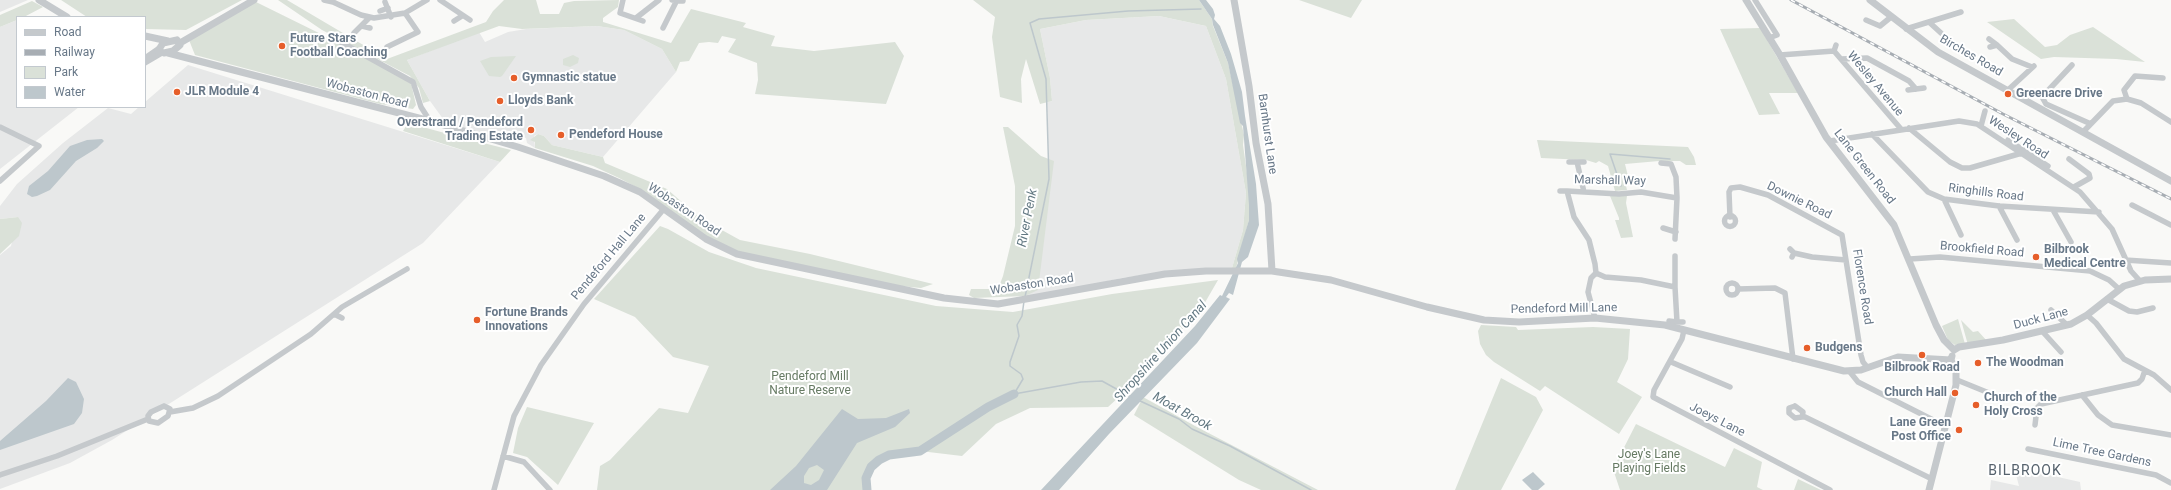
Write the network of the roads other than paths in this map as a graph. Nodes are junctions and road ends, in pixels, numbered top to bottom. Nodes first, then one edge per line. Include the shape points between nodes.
1 (40, 0) edge
2 (254, 0) edge
3 (324, 0) edge
4 (427, 0) edge
5 (440, 0) edge
6 (623, 0) edge
7 (659, 0) edge
8 (672, 0) edge
9 (677, 0) edge
10 (1234, 0) edge
11 (1746, 0) edge
12 (1755, 0) edge
13 (1870, 0) edge
14 (683, 1) edge
15 (385, 2) dead end
16 (388, 8) junction
17 (380, 11) dead end
18 (1961, 12) dead end
19 (405, 13) junction
20 (65, 16) edge
21 (391, 16) junction
22 (462, 16) junction
23 (1891, 17) junction
24 (369, 18) junction
25 (636, 18) junction
26 (470, 20) dead end
27 (643, 20) dead end
28 (1866, 20) dead end
29 (454, 21) dead end
30 (1930, 22) junction
31 (659, 23) dead end
32 (362, 26) junction
33 (370, 28) dead end
34 (1906, 29) junction
35 (354, 33) dead end
36 (1941, 33) dead end
37 (146, 37) edge
38 (146, 37) edge
39 (1770, 38) junction
40 (1989, 39) dead end
41 (168, 40) junction
42 (337, 40) dead end
43 (178, 44) junction
44 (1836, 45) dead end
45 (1997, 45) junction
46 (387, 47) dead end
47 (1990, 47) dead end
48 (162, 50) junction
49 (1834, 51) junction
50 (1780, 55) junction
51 (146, 58) edge
52 (191, 59) junction
53 (1841, 59) junction
54 (146, 62) edge
55 (2072, 65) dead end
56 (2163, 78) dead end
57 (1924, 88) dead end
58 (1916, 89) junction
59 (1908, 90) dead end
60 (2008, 90) junction
61 (2127, 99) junction
62 (1985, 111) dead end
63 (430, 121) junction
64 (2171, 122) edge
65 (2091, 124) junction
66 (1981, 126) junction
67 (0, 127) edge
68 (1910, 128) junction
69 (1901, 129) junction
70 (2083, 132) junction
71 (1991, 133) junction
72 (1872, 134) junction
73 (1830, 141) junction
74 (2022, 153) junction
75 (2069, 159) dead end
76 (1569, 162) dead end
77 (1577, 162) junction
78 (1584, 162) dead end
79 (1661, 163) dead end
80 (1671, 164) junction
81 (1678, 164) dead end
82 (2052, 172) junction
83 (0, 181) edge
84 (2171, 181) edge
85 (2074, 187) junction
86 (1560, 191) dead end
87 (1567, 191) junction
88 (1584, 192) junction
89 (1677, 198) junction
90 (1944, 199) junction
91 (2132, 205) dead end
92 (1999, 206) junction
93 (663, 210) junction
94 (2053, 210) junction
95 (2099, 212) junction
96 (1730, 217) dead end
97 (2171, 225) edge
98 (1663, 228) dead end
99 (1676, 232) junction
100 (1839, 232) joint
101 (1961, 235) dead end
102 (1675, 239) dead end
103 (2017, 240) dead end
104 (2071, 242) dead end
105 (1792, 253) dead end
106 (1674, 256) dead end
107 (1910, 259) junction
108 (1846, 260) junction
109 (2125, 260) junction
110 (2171, 264) edge
111 (407, 269) dead end
112 (1272, 272) junction
113 (1596, 274) junction
114 (2171, 279) edge
115 (2140, 281) junction
116 (1675, 287) junction
117 (1738, 289) dead end
118 (2119, 289) junction
119 (2107, 299) junction
120 (2153, 308) dead end
121 (2051, 310) dead end
122 (334, 314) junction
123 (2087, 315) junction
124 (342, 318) dead end
125 (1595, 318) junction
126 (1669, 321) dead end
127 (1681, 325) junction
128 (2067, 325) junction
129 (2042, 331) junction
130 (1954, 350) junction
131 (2061, 352) dead end
132 (1793, 359) junction
133 (1950, 360) junction
134 (1670, 362) junction
135 (1868, 368) junction
136 (2145, 370) junction
137 (1850, 372) junction
138 (1957, 380) junction
139 (1730, 387) dead end
140 (2171, 390) edge
141 (1989, 393) dead end
142 (2082, 395) junction
143 (170, 412) junction
144 (1803, 416) dead end
145 (148, 419) junction
146 (2035, 425) dead end
147 (1945, 426) junction
148 (2171, 435) edge
149 (2028, 449) dead end
150 (503, 456) junction
151 (0, 475) edge
152 (1932, 479) junction
153 (2171, 484) edge
154 (494, 490) edge
155 (550, 490) edge
156 (1830, 490) edge
157 (1929, 490) edge
158 (2170, 490) edge

1 - 20 street
2 - 43 street
3 - 24 street
4 - 19 street
5 - 22 street
6 - 25 street via 620,13
7 - 25 street
8 - 9 street
9 - 14 street
9 - 31 street via 664,26
10 - 112 street, Barnhurst Lane via 1268,204
11 - 39 street, Lane Green Road
12 - 39 street via 1777,35
13 - 23 street, Birches Road
15 - 16 street
16 - 17 street
16 - 21 street
18 - 30 street
19 - 21 street
19 - 46 street via 414,28 421,32
21 - 24 street
22 - 26 street
22 - 29 street
23 - 28 street via 1880,26
23 - 34 street, Birches Road
24 - 32 street
25 - 27 street
30 - 34 street
30 - 36 street
32 - 33 street
32 - 35 street
34 - 60 street, Birches Road via 1964,68
37 - 41 street, Wobaston Road
38 - 48 street, Wobaston Road via 155,41
39 - 50 street, Lane Green Road
40 - 45 street
41 - 43 street, Wobaston Road
41 - 48 street
42 - 63 street via 413,82 421,107
43 - 48 street
43 - 52 street, Wobaston Road
44 - 49 street
45 - 47 street
45 - 60 street via 2012,59 2033,66
48 - 51 street
48 - 52 street, Wobaston Road
48 - 54 street
49 - 50 street
49 - 53 street, Wesley Avenue
50 - 73 street, Lane Green Road
52 - 63 street, Wobaston Road
53 - 58 street via 1867,58 1909,80
53 - 69 street, Wesley Avenue
55 - 65 street via 2042,97 2046,104
56 - 61 street via 2135,76 2124,90
57 - 58 street
58 - 59 street
60 - 70 street, Birches Road
61 - 64 street via 2142,103
61 - 65 street via 2113,101
62 - 66 street
63 - 93 street, Wobaston Road via 604,176 640,192
65 - 70 street
66 - 68 street, Wesley Road via 1959,120
66 - 71 street, Wesley Road
67 - 83 street via 39,146
68 - 69 street, Wesley Road
68 - 74 street via 1950,162 1962,168
69 - 72 street, Wesley Road
70 - 84 street, Birches Road
71 - 74 street, Wesley Road
71 - 82 street via 2034,155
72 - 73 street, Wesley Road
72 - 90 street, Ringhills Road via 1928,192
73 - 107 street, Lane Green Road via 1894,225
74 - 82 street, Wesley Road
75 - 85 street via 2089,174 2090,178
76 - 77 street
77 - 78 street
77 - 88 street
79 - 80 street
80 - 81 street
80 - 89 street via 1676,177
82 - 85 street, Wesley Road
85 - 95 street, Wesley Road
86 - 87 street
87 - 88 street, Marshall Way
87 - 113 street, Marshall Way via 1575,221 1590,243
88 - 89 street, Marshall Way via 1641,192
89 - 99 street
90 - 92 street, Ringhills Road
90 - 101 street
91 - 97 street
92 - 94 street, Ringhills Road
92 - 103 street
93 - 112 street, Wobaston Road via 706,239 737,254 807,271 986,304 1012,302 1154,275 1228,271
93 - 150 street, Pendeford Hall Lane via 584,304 551,349 514,416
94 - 95 street, Ringhills Road
94 - 104 street
95 - 109 street, Wesley Road via 2112,228
96 - 100 street, Downie Road via 1729,192 1731,188 1740,187 1768,195
98 - 99 street
99 - 102 street
100 - 108 street, Florence Road via 1844,240
105 - 108 street
106 - 116 street, Joeys Lane
107 - 118 street, Brookfield Road via 1940,257 2090,270 2109,280
107 - 130 street, Lane Green Road via 1923,296 1944,340
108 - 135 street, Florence Road via 1861,355
109 - 110 street
109 - 115 street, Wesley Road
111 - 122 street
112 - 125 street, Pendeford Mill Lane via 1331,280 1484,320 1519,322
113 - 116 street via 1605,278 1641,280
113 - 125 street via 1591,278 1588,289
114 - 115 street, Duck Lane
115 - 118 street, Duck Lane
116 - 127 street, Joeys Lane
117 - 132 street via 1775,288 1785,293
118 - 119 street, Duck Lane
119 - 120 street via 2129,311
119 - 123 street, Duck Lane
121 - 128 street
122 - 124 street
122 - 143 street via 311,334 218,396 193,408
123 - 128 street, Duck Lane
123 - 136 street via 2124,359
125 - 127 street, Pendeford Mill Lane
126 - 127 street
127 - 132 street, Pendeford Mill Lane
127 - 134 street, Joeys Lane via 1682,339
128 - 129 street, Duck Lane
129 - 130 street, Duck Lane
129 - 131 street
130 - 133 street
132 - 137 street, Pendeford Mill Lane
133 - 135 street, Pendeford Mill Lane via 1898,357
133 - 138 street via 1956,371
134 - 139 street
134 - 156 street, Joeys Lane via 1654,390 1653,397 1656,400
135 - 137 street, Pendeford Mill Lane
136 - 140 street via 2160,379
136 - 142 street via 2138,383
137 - 147 street via 1858,382
138 - 141 street
138 - 147 street
142 - 146 street via 2039,406
142 - 148 street via 2100,417 2112,425
143 - 145 street via 158,423 151,423
143 - 145 street via 168,407 159,406 151,412
144 - 152 street
145 - 151 street via 57,456
147 - 152 street
149 - 153 street, Lime Tree Gardens via 2156,475
150 - 154 street, Pendeford Hall Lane
150 - 155 street via 524,462
152 - 157 street
153 - 158 street

